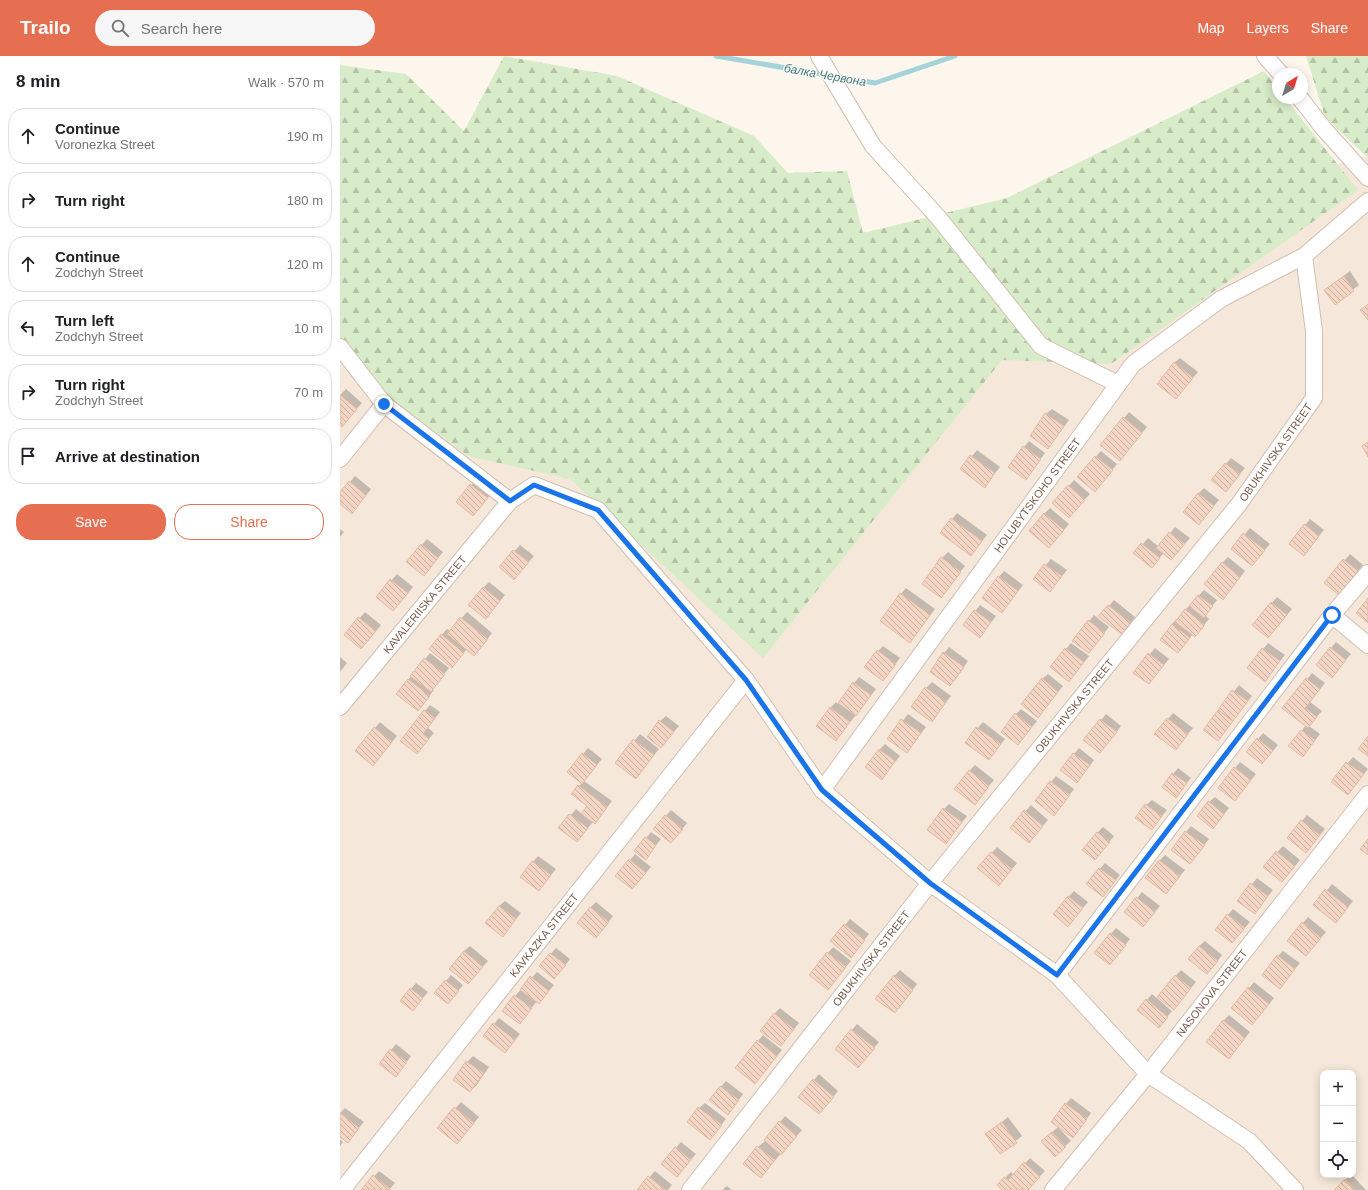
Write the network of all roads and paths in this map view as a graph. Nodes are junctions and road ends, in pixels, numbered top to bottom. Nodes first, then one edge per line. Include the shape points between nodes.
1 (819, 56) edge
2 (1265, 56) edge
3 (1276, 68) edge
4 (1305, 104) edge
5 (1368, 178) edge
6 (1368, 201) edge
7 (1304, 256) junction
8 (340, 347) edge
9 (1118, 384) junction
10 (384, 404) junction
11 (340, 459) edge
12 (510, 501) junction
13 (1368, 573) edge
14 (1332, 615) junction
15 (1368, 645) edge
16 (746, 680) junction
17 (340, 707) edge
18 (822, 790) junction
19 (1368, 794) edge
20 (930, 883) junction
21 (1057, 975) junction
22 (1148, 1074) junction
23 (342, 1190) edge
24 (690, 1190) edge
25 (1054, 1190) edge
26 (1295, 1190) edge

1 - 9 street via 873,146 938,217 1041,346
2 - 3 street
4 - 5 street
6 - 7 street
7 - 9 street, HOLUBYTSKOHO STREET via 1221,299 1133,364
7 - 20 street, OBUKHIVSKA STREET via 1314,332 1314,398 1239,504
8 - 10 street
9 - 18 street, HOLUBYTSKOHO STREET
10 - 11 street
10 - 12 street
12 - 16 street, KAVALERIISKA STREET via 534,485 598,510
12 - 17 street, KAVALERIISKA STREET
13 - 14 street
14 - 15 street
14 - 21 street
16 - 18 street
16 - 23 street, KAVKAZKA STREET
18 - 20 street
19 - 22 street, NASONOVA STREET
20 - 21 street
20 - 24 street, OBUKHIVSKA STREET
21 - 22 street
22 - 25 street, NASONOVA STREET
22 - 26 street via 1249,1141

